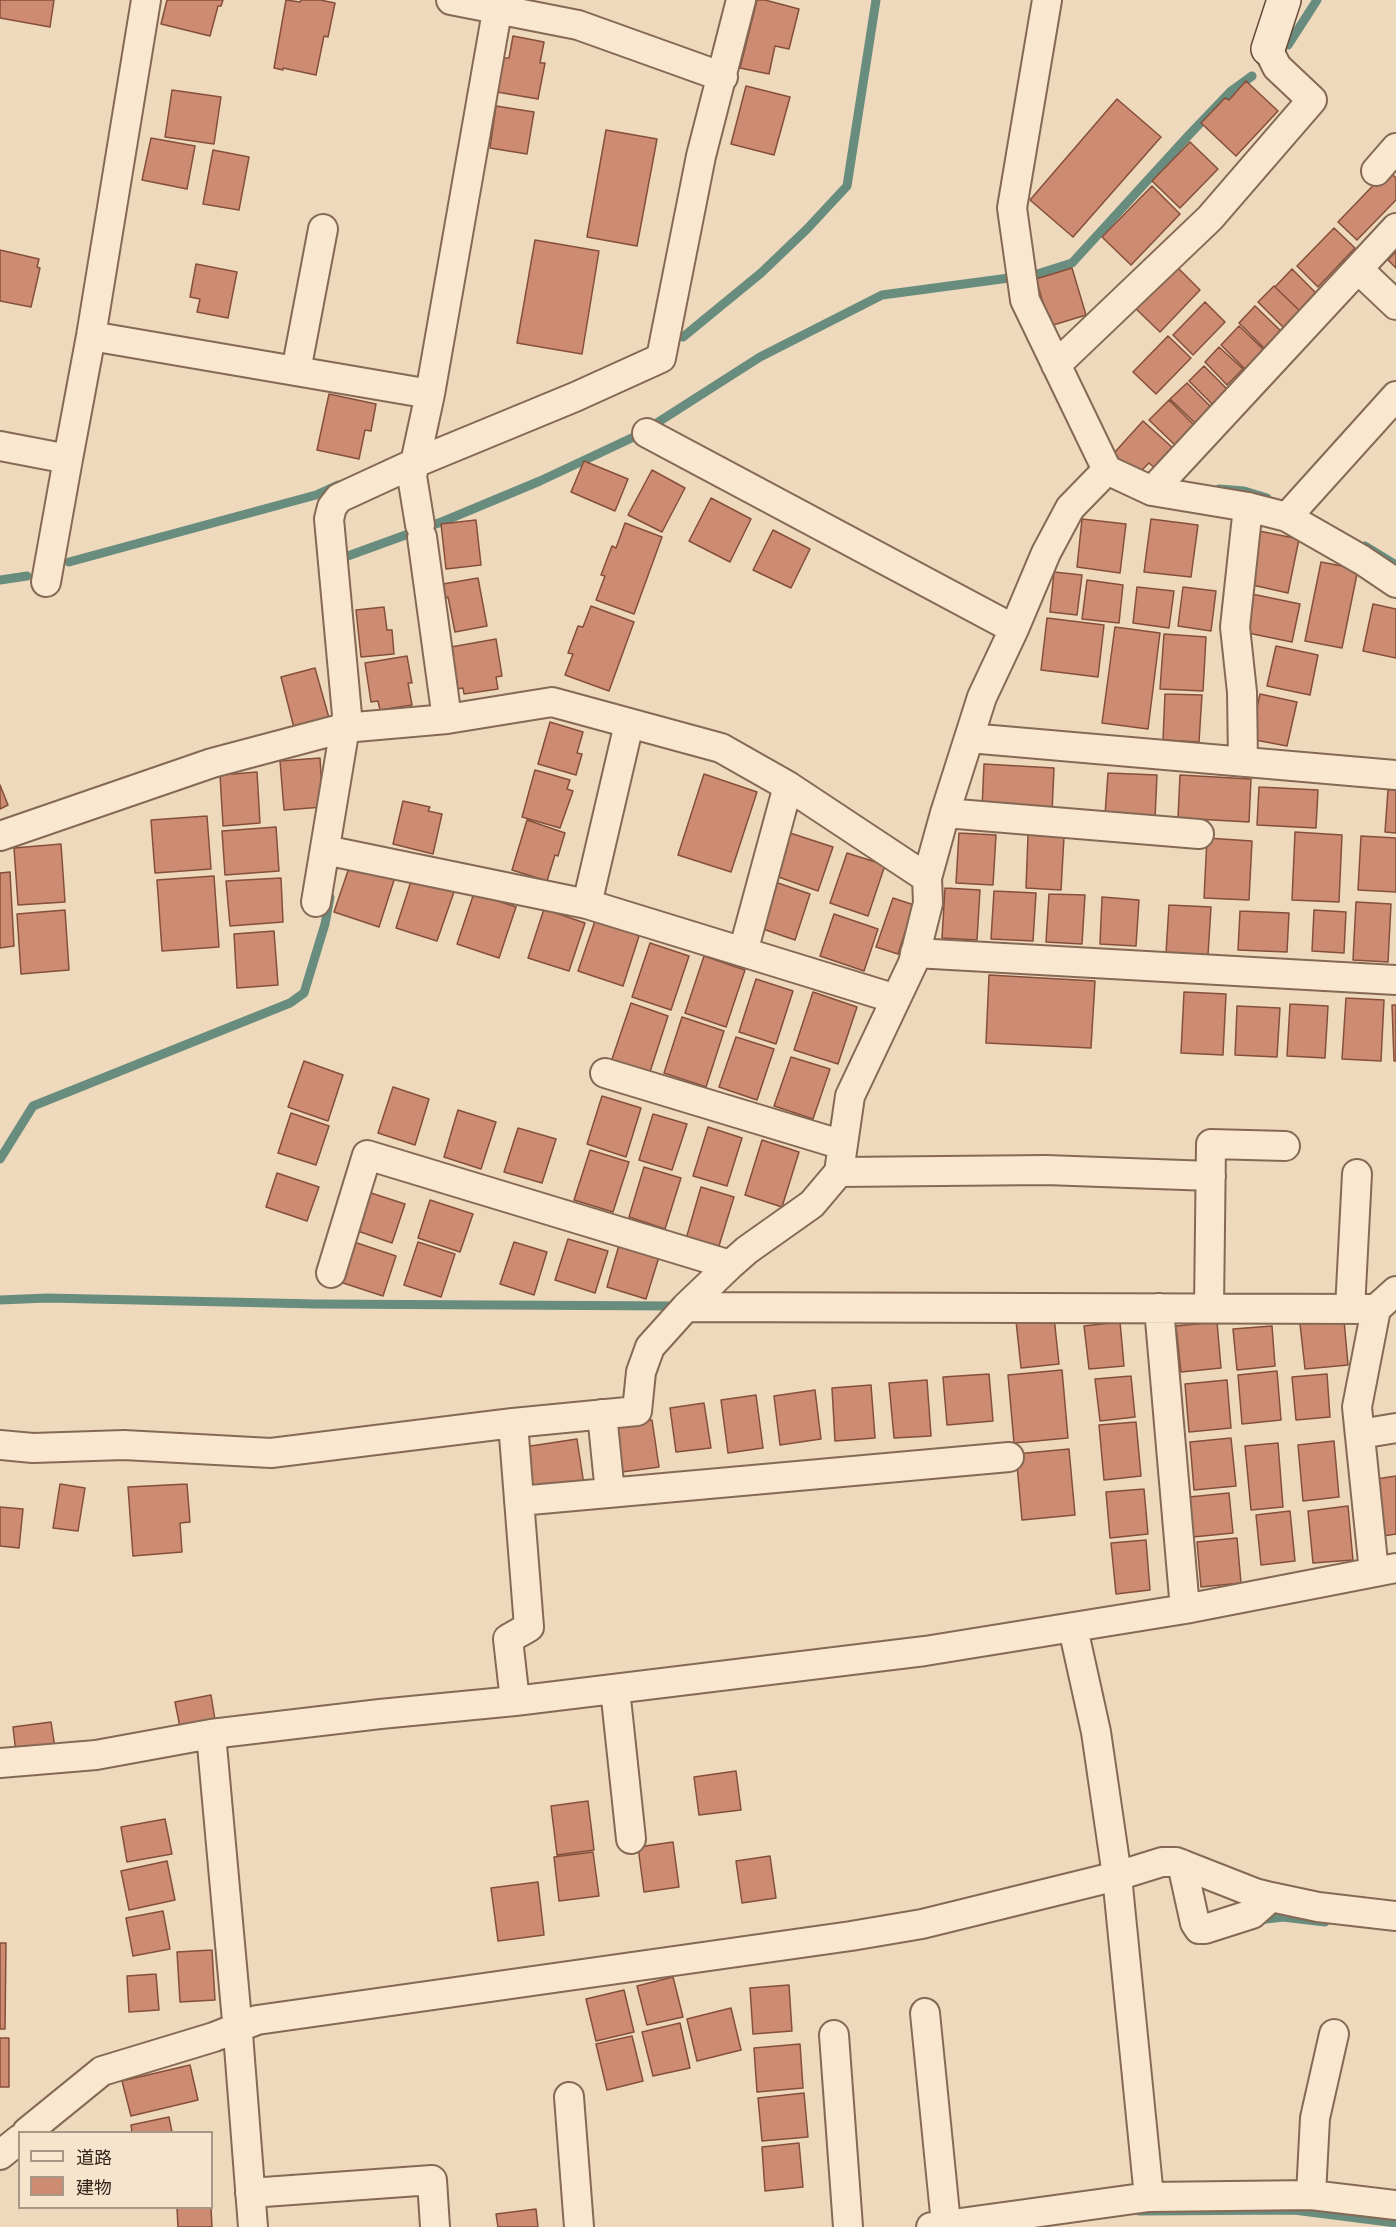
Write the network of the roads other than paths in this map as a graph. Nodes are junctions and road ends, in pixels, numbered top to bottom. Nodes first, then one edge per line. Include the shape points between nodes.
1 (146, 0) edge
2 (451, 0) edge
3 (741, 0) edge
4 (1047, 0) edge
5 (1284, 0) edge
6 (498, 4) edge
7 (1268, 49) joint
8 (723, 77) junction
9 (1396, 148) edge
10 (1376, 171) dead end
11 (1396, 228) edge
12 (323, 229) dead end
13 (1358, 269) junction
14 (1396, 305) edge
15 (91, 336) junction
16 (1056, 365) junction
17 (296, 370) junction
18 (430, 394) junction
19 (1396, 396) edge
20 (647, 433) dead end
21 (0, 446) edge
22 (68, 459) junction
23 (415, 463) junction
24 (1107, 470) junction
25 (1152, 491) junction
26 (1248, 507) junction
27 (1287, 517) junction
28 (46, 582) dead end
29 (1396, 583) edge
30 (1014, 629) junction
31 (447, 719) junction
32 (629, 724) junction
33 (344, 728) junction
34 (969, 738) junction
35 (1243, 761) junction
36 (1396, 775) edge
37 (788, 786) junction
38 (945, 813) junction
39 (1199, 834) dead end
40 (0, 836) edge
41 (324, 850) junction
42 (927, 878) junction
43 (316, 903) dead end
44 (587, 904) junction
45 (743, 952) junction
46 (915, 954) junction
47 (1396, 980) edge
48 (896, 999) junction
49 (605, 1073) dead end
50 (843, 1145) junction
51 (1285, 1146) dead end
52 (839, 1173) junction
53 (1358, 1173) dead end
54 (1211, 1176) junction
55 (730, 1265) junction
56 (331, 1272) dead end
57 (1374, 1303) edge
58 (686, 1307) junction
59 (1159, 1308) junction
60 (1209, 1308) junction
61 (602, 1414) junction
62 (513, 1423) junction
63 (1396, 1428) edge
64 (1360, 1434) junction
65 (0, 1445) edge
66 (1009, 1457) dead end
67 (610, 1493) junction
68 (519, 1501) junction
69 (1391, 1569) edge
70 (1185, 1609) junction
71 (1075, 1636) junction
72 (616, 1697) junction
73 (515, 1701) junction
74 (211, 1743) junction
75 (0, 1763) edge
76 (631, 1839) dead end
77 (1173, 1863) junction
78 (1115, 1866) junction
79 (1271, 1897) junction
80 (1396, 1916) edge
81 (925, 2013) dead end
82 (237, 2020) junction
83 (1334, 2034) dead end
84 (834, 2035) dead end
85 (569, 2097) dead end
86 (29, 2131) edge
87 (18, 2141) edge
88 (0, 2155) edge
89 (250, 2193) junction
90 (1311, 2195) junction
91 (1149, 2197) junction
92 (1396, 2205) edge
93 (938, 2225) edge
94 (252, 2227) edge
95 (435, 2227) edge
96 (579, 2227) edge
97 (848, 2227) edge

1 - 15 street
2 - 6 street
3 - 8 street
4 - 16 street via 1012,208 1024,300
5 - 7 street
6 - 8 street via 578,25
6 - 18 street
7 - 16 street via 1277,67 1311,100 1210,218
8 - 23 street via 701,156 661,358
9 - 10 street
11 - 13 street
12 - 17 street
13 - 14 street
13 - 25 street
15 - 17 street
15 - 22 street
16 - 24 street
17 - 18 street
18 - 23 street
19 - 27 street
20 - 30 street
21 - 22 street
22 - 28 street
23 - 31 street via 412,476
23 - 33 street via 339,498 332,507 329,519
24 - 25 street
24 - 30 street via 1070,508
25 - 26 street
26 - 27 street
26 - 35 street via 1235,627 1242,692
27 - 29 street
30 - 34 street via 982,697
31 - 32 street via 552,702
31 - 33 street
32 - 37 street via 721,748
32 - 44 street
33 - 40 street via 212,763
33 - 41 street
34 - 35 street
34 - 38 street
35 - 36 street
37 - 42 street
37 - 45 street
38 - 39 street
38 - 42 street
41 - 43 street
41 - 44 street
42 - 46 street via 928,903
44 - 45 street
45 - 48 street
46 - 47 street
46 - 48 street
48 - 50 street via 850,1096
49 - 50 street
50 - 52 street
51 - 54 street via 1211,1144
52 - 54 street via 1046,1170
52 - 55 street via 812,1204
53 - 57 street
54 - 60 street
55 - 56 street via 367,1155
55 - 58 street
57 - 60 street
57 - 64 street via 1357,1407
58 - 59 street
58 - 61 street via 650,1347 641,1372 637,1411
59 - 60 street
59 - 70 street
61 - 62 street
61 - 67 street
62 - 65 street via 271,1453
62 - 68 street
63 - 64 street
64 - 69 street
66 - 67 street
67 - 68 street
68 - 73 street via 529,1627 508,1639
69 - 70 street
70 - 71 street
71 - 72 street via 925,1651
71 - 78 street via 1096,1732
72 - 73 street
72 - 76 street
73 - 74 street via 380,1714
74 - 75 street
74 - 82 street
77 - 78 street
77 - 79 street
77 - 79 street via 1199,1929 1252,1914
78 - 82 street via 912,1926
78 - 91 street
79 - 80 street
81 - 93 street
82 - 86 street via 102,2071
82 - 89 street
83 - 90 street via 1314,2118
84 - 97 street
85 - 96 street
87 - 88 street
89 - 94 street
89 - 95 street via 432,2180
90 - 91 street
90 - 92 street
91 - 93 street

